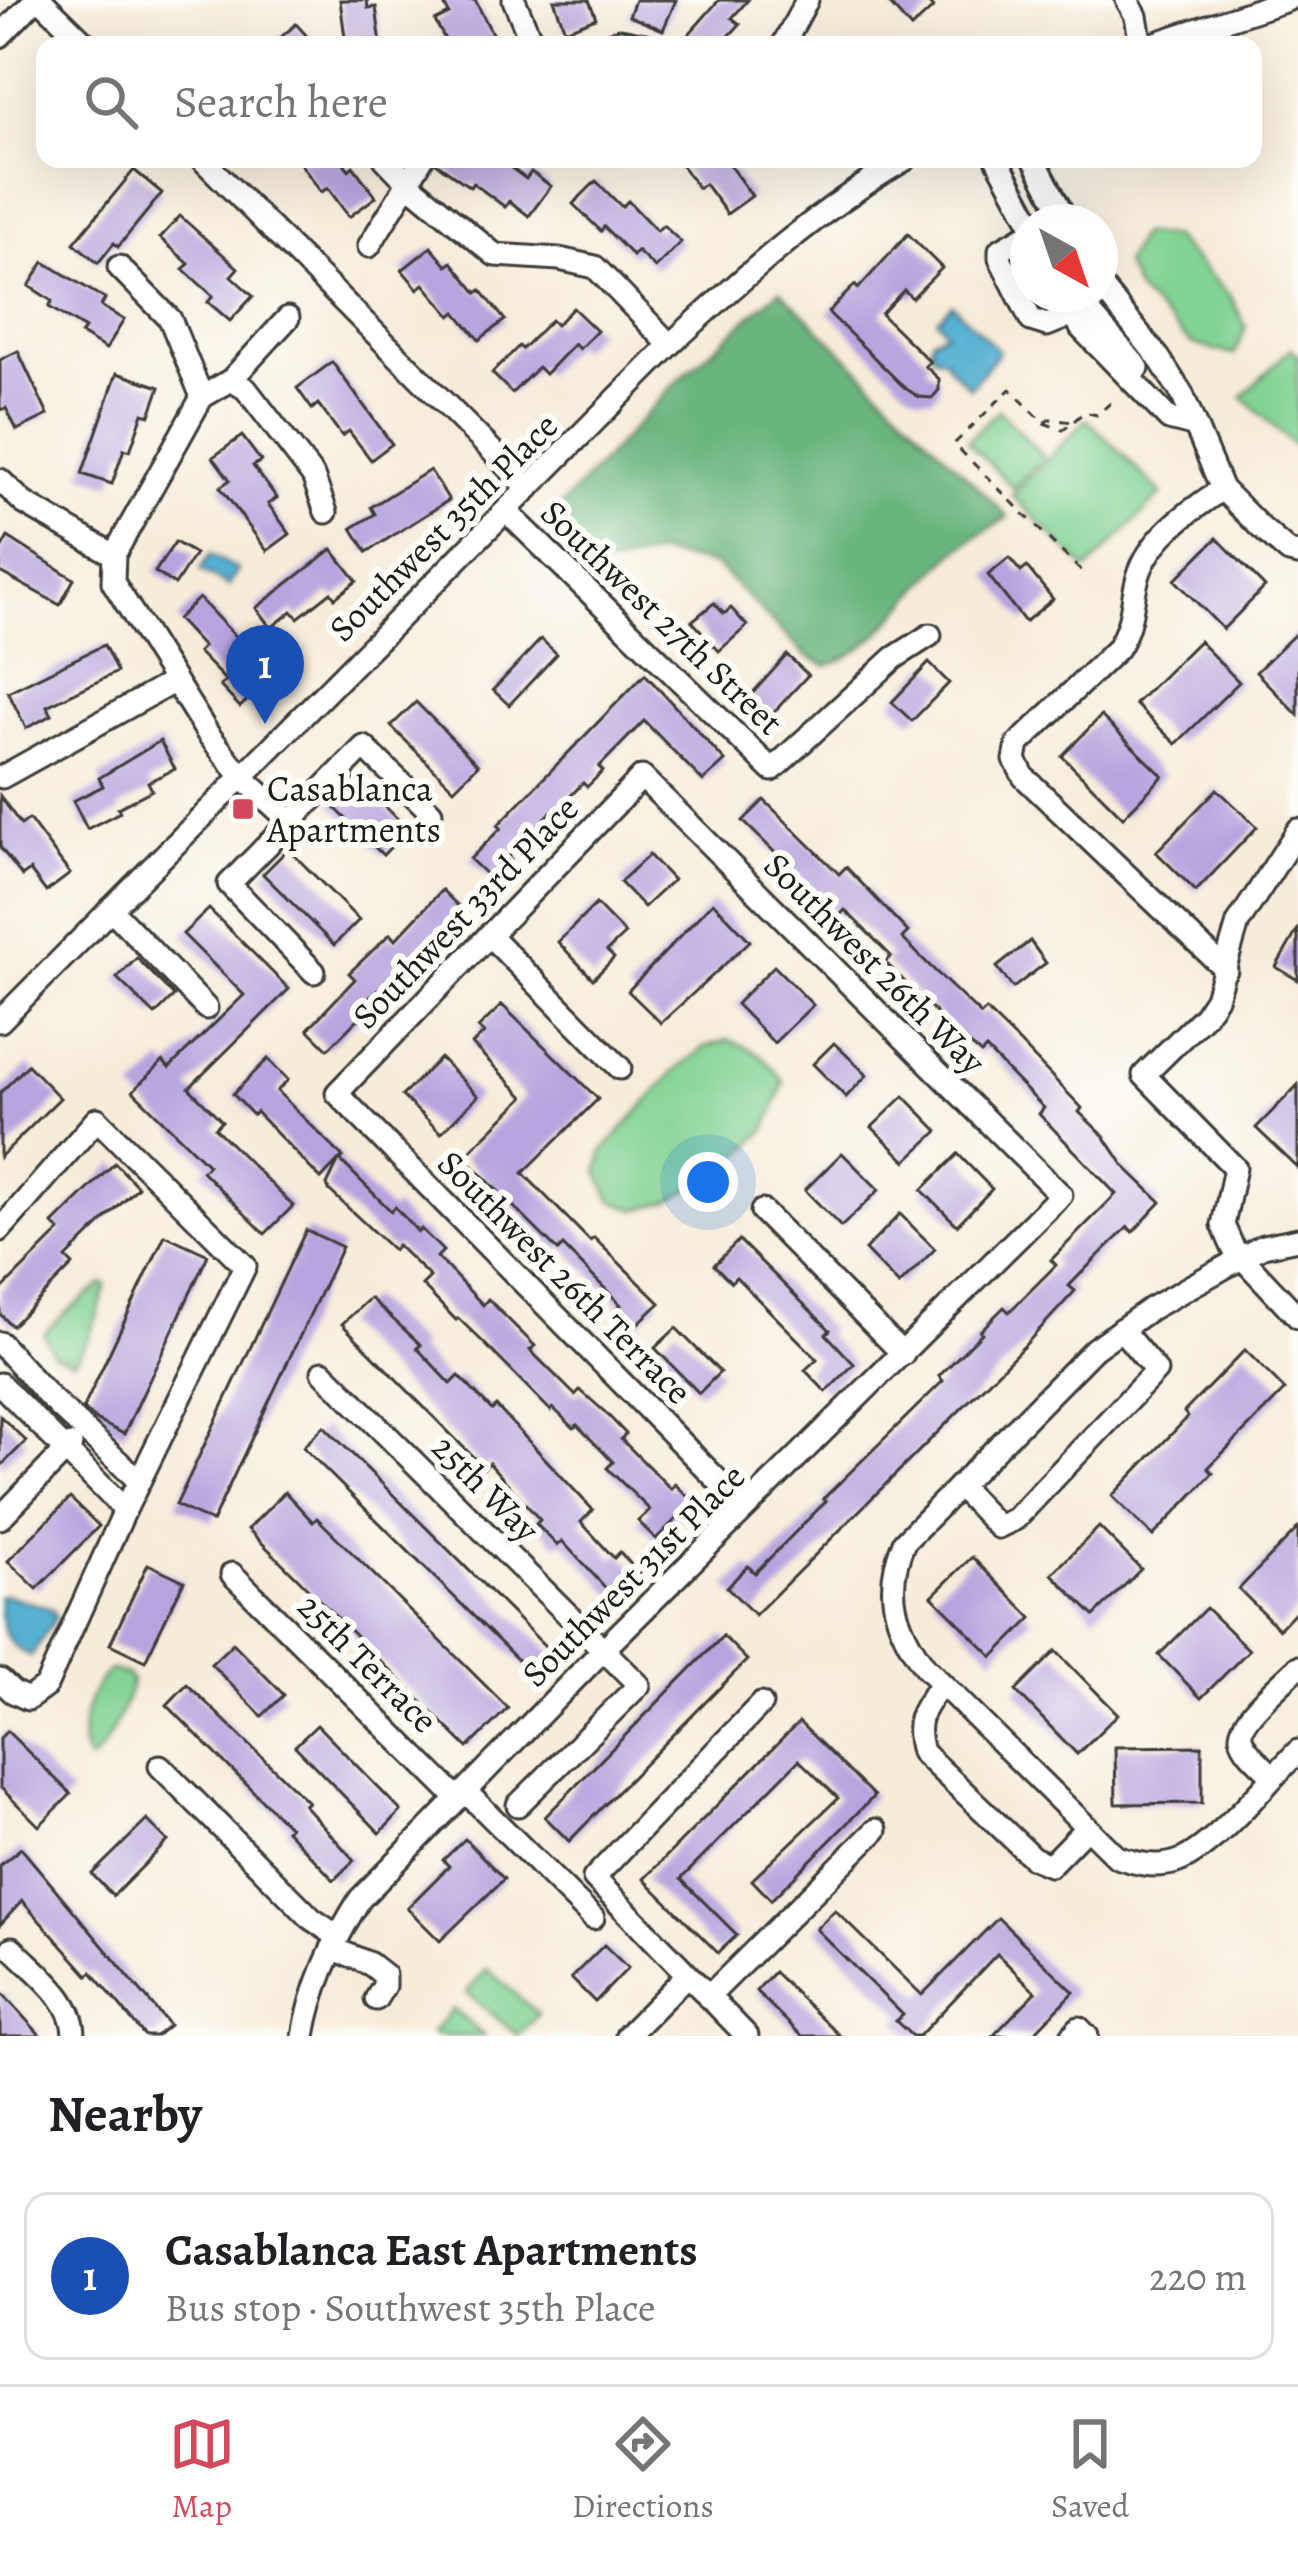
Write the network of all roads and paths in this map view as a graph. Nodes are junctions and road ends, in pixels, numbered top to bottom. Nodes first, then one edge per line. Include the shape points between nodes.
1 (38, 0) edge
2 (514, 0) edge
3 (807, 0) edge
4 (1127, 0) edge
5 (1287, 0) edge
6 (0, 36) edge
7 (77, 36) edge
8 (529, 36) edge
9 (788, 36) edge
10 (1139, 36) edge
11 (1177, 36) edge
12 (211, 168) edge
13 (394, 168) edge
14 (417, 168) edge
15 (891, 168) edge
16 (1002, 168) edge
17 (1038, 168) edge
18 (408, 183) junction
19 (1021, 204) edge
20 (1054, 204) edge
21 (1010, 244) edge
22 (369, 246) dead end
23 (119, 267) dead end
24 (1010, 279) edge
25 (1026, 312) edge
26 (1063, 312) edge
27 (1077, 312) edge
28 (1091, 312) edge
29 (1113, 312) edge
30 (288, 318) dead end
31 (1123, 332) junction
32 (670, 345) junction
33 (231, 380) junction
34 (202, 397) junction
35 (1117, 397) dead end
36 (1192, 425) junction
37 (0, 480) edge
38 (529, 488) junction
39 (1222, 489) junction
40 (506, 511) junction
41 (326, 512) dead end
42 (1298, 554) edge
43 (114, 555) junction
44 (1086, 576) dead end
45 (930, 635) dead end
46 (173, 682) junction
47 (2, 777) edge
48 (242, 777) junction
49 (642, 777) joint
50 (431, 812) dead end
51 (290, 821) junction
52 (1298, 830) edge
53 (1288, 866) edge
54 (111, 909) junction
55 (489, 935) junction
56 (1226, 970) junction
57 (314, 971) dead end
58 (206, 1008) dead end
59 (0, 1021) edge
60 (620, 1068) dead end
61 (337, 1093) joint
62 (1060, 1195) joint
63 (762, 1211) dead end
64 (0, 1230) edge
65 (1298, 1239) edge
66 (1244, 1260) junction
67 (1298, 1317) edge
68 (1121, 1329) junction
69 (0, 1343) edge
70 (903, 1354) junction
71 (323, 1372) dead end
72 (0, 1384) edge
73 (84, 1432) junction
74 (64, 1453) junction
75 (140, 1481) junction
76 (958, 1486) junction
77 (745, 1508) junction
78 (125, 1510) junction
79 (0, 1517) edge
80 (232, 1574) dead end
81 (603, 1650) junction
82 (1298, 1667) edge
83 (0, 1680) edge
84 (941, 1684) junction
85 (761, 1705) dead end
86 (1298, 1751) edge
87 (160, 1766) dead end
88 (1273, 1776) junction
89 (462, 1795) junction
90 (518, 1805) dead end
91 (1086, 1828) junction
92 (876, 1830) dead end
93 (593, 1918) dead end
94 (334, 1942) junction
95 (12, 1948) dead end
96 (686, 1976) junction
97 (708, 1997) junction
98 (376, 1999) dead end
99 (74, 2036) edge
100 (304, 2036) edge
101 (627, 2036) edge
102 (747, 2036) edge
103 (1072, 2036) edge
104 (1087, 2036) edge

1 - 6 street
1 - 7 street
2 - 8 street
3 - 9 street
4 - 10 street
5 - 11 street
12 - 38 street, Southwest 27th Street
13 - 18 street
14 - 18 street
15 - 32 street, Southwest 35th Place via 782,244
16 - 19 street
17 - 20 street
18 - 22 street
18 - 32 street via 496,255 595,268
21 - 24 street via 1000,250
23 - 34 street via 170,319
25 - 26 street via 1047,326
27 - 36 street via 1081,328 1169,419
28 - 31 street
29 - 31 street
30 - 33 street
31 - 36 street via 1159,358
32 - 38 street, Southwest 35th Place
33 - 34 street
33 - 41 street via 247,389 313,476
34 - 43 street
35 - 44 path via 1097,416 1044,423 1010,389 954,444
36 - 39 street
37 - 43 street via 24,503
38 - 40 street, Southwest 35th Place
39 - 42 street
39 - 56 street via 1150,548 1117,649 1018,744 1015,760
40 - 45 street, Southwest 27th Street via 772,770
40 - 48 street, Southwest 35th Place
43 - 46 street via 112,582
46 - 47 street
46 - 48 street
48 - 51 street
48 - 54 street, Southwest 35th Place
49 - 55 street, Southwest 33rd Place
49 - 62 street, Southwest 26th Way
50 - 51 street via 364,747
51 - 57 street via 229,884
52 - 53 street
53 - 56 street via 1238,922
54 - 58 street
54 - 59 street, Southwest 35th Place
55 - 60 street
55 - 61 street, Southwest 33rd Place
56 - 66 street via 1204,1016 1144,1076 1234,1168 1223,1225
61 - 77 street, Southwest 26th Terrace
62 - 70 street, Southwest 31st Place
63 - 70 street
64 - 75 street via 97,1119 245,1266
65 - 66 street via 1263,1246
66 - 67 street
66 - 68 street
68 - 76 street
68 - 76 street via 1156,1371 1015,1519 998,1527
69 - 73 street
70 - 77 street, Southwest 31st Place
71 - 81 street, 25th Way
72 - 74 street
73 - 74 street
73 - 75 street
74 - 78 street
74 - 79 street
75 - 78 street
76 - 84 street via 904,1542 893,1568 902,1636
77 - 81 street, Southwest 31st Place
78 - 83 street via 46,1686 28,1699
80 - 89 street, 25th Terrace
81 - 89 street, Southwest 31st Place
81 - 90 street, 25th Way via 639,1684
82 - 88 street via 1240,1735
84 - 91 street
84 - 91 street via 921,1713 922,1752 1033,1858 1050,1864
85 - 96 street via 594,1878
86 - 88 street
87 - 94 street
88 - 91 street via 1197,1854 1172,1864 1117,1857
89 - 93 street, 25th Terrace
89 - 94 street, Southwest 31st Place via 359,1899
92 - 97 street
94 - 98 street via 384,1976
94 - 100 street, Southwest 31st Place
95 - 99 street via 64,2001
96 - 97 street
96 - 101 street
97 - 102 street
103 - 104 street via 1079,2028

